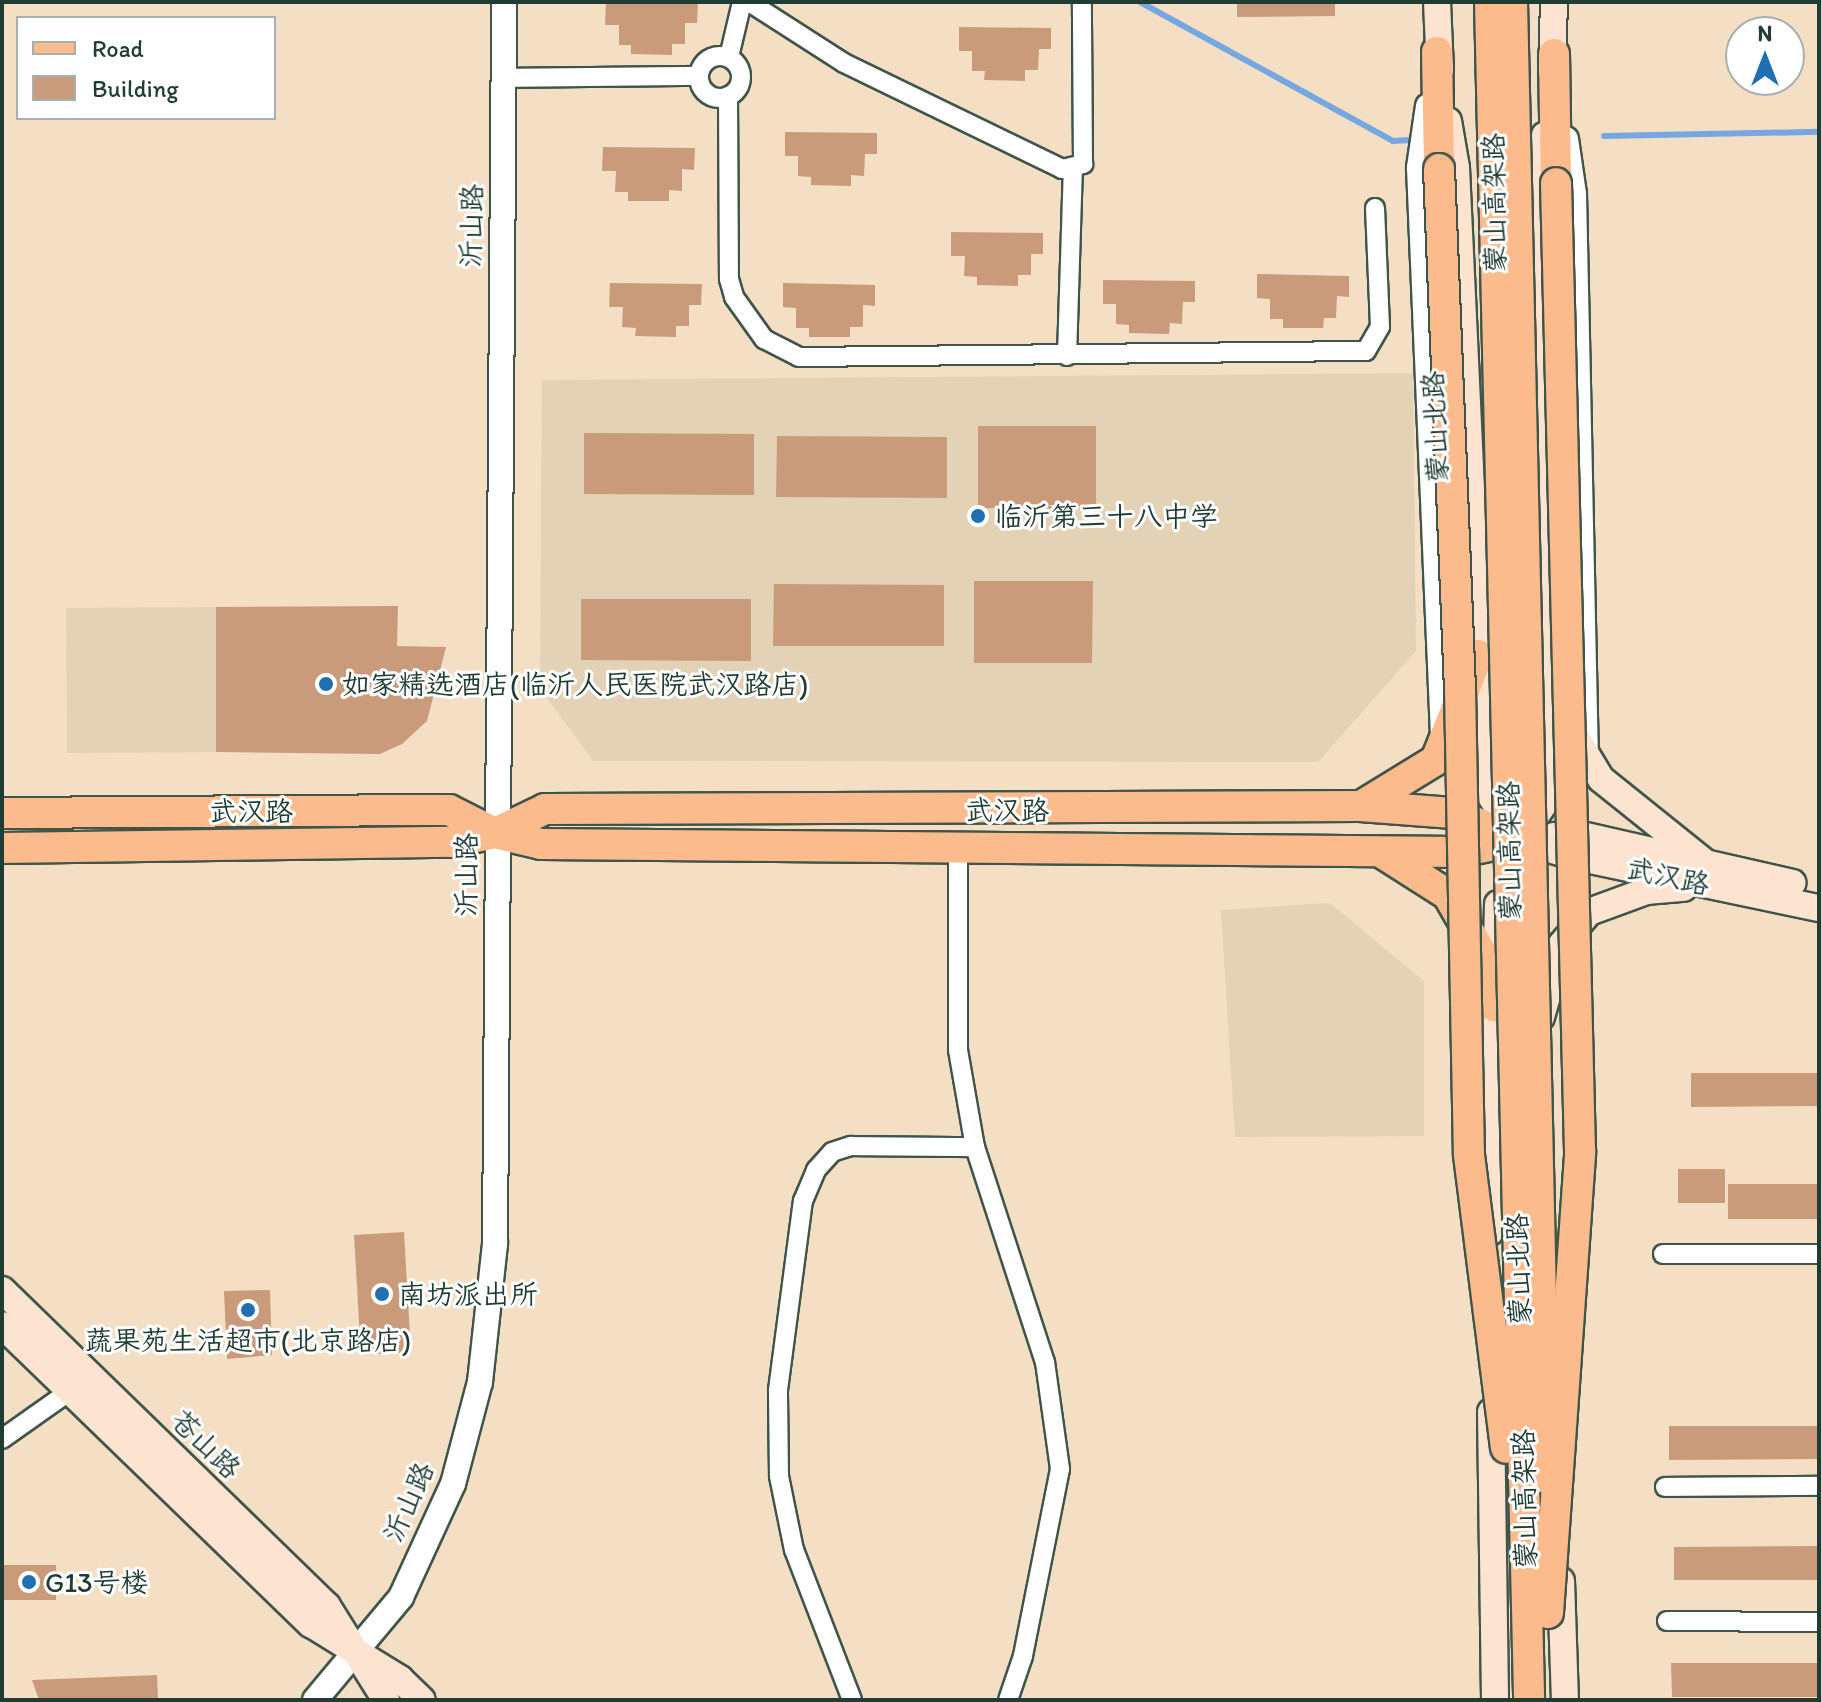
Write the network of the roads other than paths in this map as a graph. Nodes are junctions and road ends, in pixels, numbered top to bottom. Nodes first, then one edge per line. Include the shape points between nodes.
1 (504, 2) edge
2 (742, 2) edge
3 (749, 2) edge
4 (1082, 2) edge
5 (1437, 2) edge
6 (1490, 2) edge
7 (1512, 2) edge
8 (1554, 2) edge
9 (1437, 52) junction
10 (1554, 54) junction
11 (729, 57) junction
12 (698, 76) junction
13 (503, 78) junction
14 (728, 96) junction
15 (1073, 169) junction
16 (1375, 208) dead end
17 (1067, 356) junction
18 (1478, 655) junction
19 (1553, 696) junction
20 (1443, 745) junction
21 (1586, 760) junction
22 (1360, 806) junction
23 (2, 813) edge
24 (495, 833) junction
25 (1518, 840) junction
26 (958, 846) junction
27 (2, 848) edge
28 (1378, 851) junction
29 (1712, 876) junction
30 (1819, 889) edge
31 (1819, 908) edge
32 (1494, 1006) junction
33 (1541, 1017) junction
34 (975, 1147) junction
35 (1663, 1254) dead end
36 (1819, 1254) edge
37 (2, 1290) edge
38 (2, 1325) edge
39 (70, 1391) junction
40 (2, 1439) edge
41 (1819, 1486) edge
42 (1665, 1487) dead end
43 (1537, 1612) junction
44 (1667, 1621) dead end
45 (1819, 1622) edge
46 (357, 1651) junction
47 (315, 1700) edge
48 (386, 1700) edge
49 (422, 1700) edge
50 (852, 1700) edge
51 (1008, 1700) edge
52 (1495, 1700) edge
53 (1529, 1700) edge
54 (1550, 1700) edge
55 (1565, 1700) edge

1 - 13 street, 沂山路
2 - 11 street
3 - 15 street via 844,63 1062,169
4 - 15 street via 1083,164
5 - 9 main road, 蒙山北路
6 - 43 main road, 蒙山高架路, bridge
7 - 43 main road, 蒙山高架路, bridge
8 - 10 main road, 蒙山北路
9 - 18 main road, 蒙山北路 via 1456,168
9 - 20 street via 1419,168
9 - 43 main road, bridge via 1460,689 1469,1155
10 - 19 main road, 蒙山北路 via 1539,184
10 - 21 street via 1574,194
10 - 43 main road, bridge via 1580,1151
11 - 12 street via 708,58
11 - 14 street via 741,74 739,87
12 - 13 street
12 - 14 street via 708,94
13 - 24 street, 沂山路
14 - 17 street via 729,279 734,297 764,339 799,357
15 - 17 street
16 - 17 street via 1380,327 1366,351
18 - 20 main road
18 - 25 main road, 蒙山北路 via 1485,787
19 - 21 main road
19 - 25 main road, 蒙山北路 via 1551,794
20 - 22 main road via 1436,760
21 - 29 main road
22 - 24 main road, 武汉路 via 545,809
22 - 25 main road, 武汉路 via 1453,813
23 - 24 main road, 武汉路 via 449,810
24 - 26 main road, 武汉路 via 541,844
24 - 27 main road, 武汉路 via 451,842
24 - 46 street, 沂山路 via 495,1244 480,1382 453,1484 401,1597
25 - 28 main road, 武汉路 via 1460,852
25 - 29 main road, 武汉路 via 1577,834
25 - 32 main road, 蒙山北路 via 1499,886
25 - 33 main road, 蒙山北路 via 1539,889
26 - 28 main road, 武汉路
26 - 34 street via 958,1050
28 - 32 main road via 1448,895 1486,961
29 - 30 main road, 武汉路
29 - 31 main road, 武汉路
29 - 33 main road via 1646,891 1589,912 1562,944
32 - 52 main road, 蒙山北路 via 1489,1181
33 - 55 main road, 蒙山北路
34 - 50 street via 851,1146 832,1152 816,1170 803,1201 778,1390 779,1476 794,1550
34 - 51 street via 1045,1362 1060,1469 1023,1656
35 - 36 street
37 - 46 main road, 苍山路 via 327,1606
38 - 39 main road, 苍山路
39 - 40 street
39 - 46 main road, 苍山路 via 311,1624
41 - 42 street
43 - 53 main road, 蒙山高架路, bridge
43 - 54 main road, 蒙山高架路
44 - 45 street
46 - 47 street, 沂山路
46 - 48 main road, 苍山路
46 - 49 main road, 苍山路

